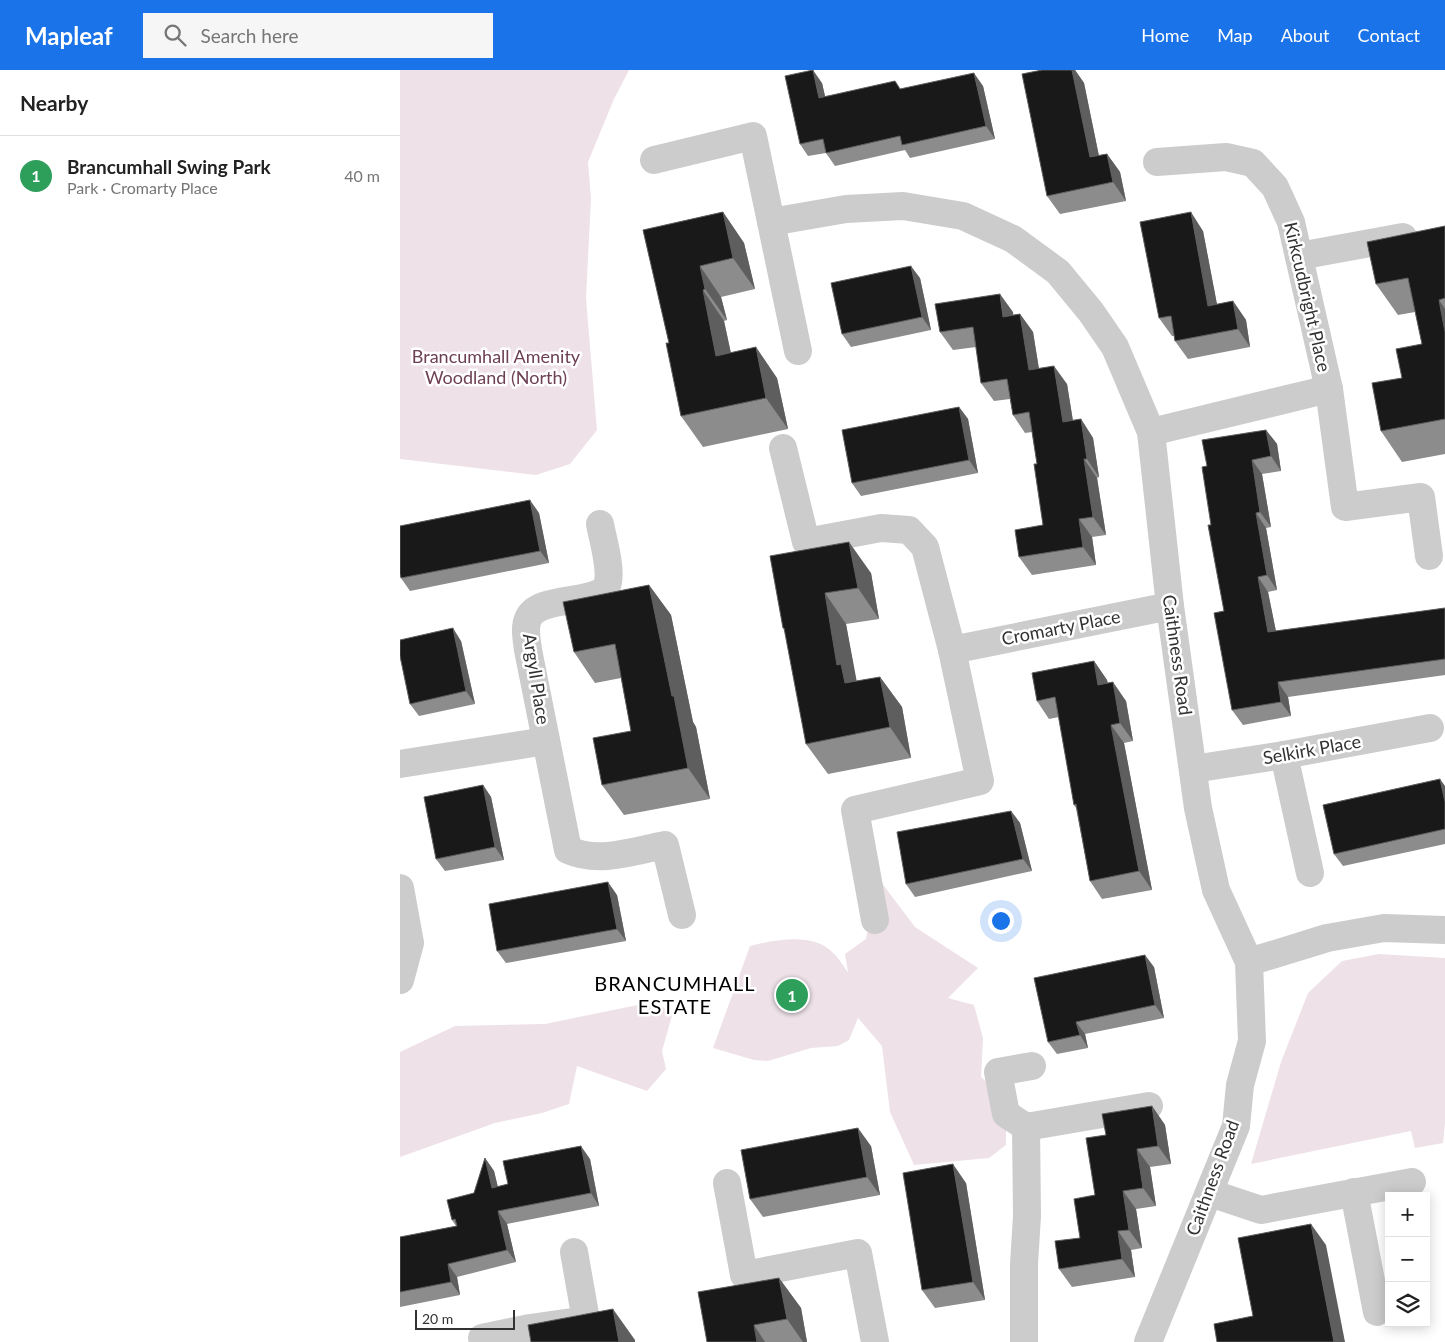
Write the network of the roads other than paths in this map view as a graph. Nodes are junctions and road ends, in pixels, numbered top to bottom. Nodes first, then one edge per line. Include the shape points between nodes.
1 (654, 160) dead end
2 (1158, 162) dead end
3 (771, 222) junction
4 (1422, 233) edge
5 (1299, 256) junction
6 (798, 351) dead end
7 (1329, 389) junction
8 (1151, 432) junction
9 (783, 448) dead end
10 (600, 524) dead end
11 (1429, 556) dead end
12 (1170, 606) junction
13 (952, 650) junction
14 (1430, 728) dead end
15 (546, 741) junction
16 (1284, 755) junction
17 (400, 764) edge
18 (1193, 770) junction
19 (1310, 872) dead end
20 (400, 888) edge
21 (682, 915) dead end
22 (875, 920) dead end
23 (1445, 930) edge
24 (1249, 962) junction
25 (400, 980) edge
26 (1032, 1066) dead end
27 (1149, 1106) edge
28 (1026, 1127) junction
29 (1412, 1182) dead end
30 (727, 1183) dead end
31 (1354, 1192) junction
32 (1210, 1193) junction
33 (574, 1252) dead end
34 (1377, 1312) dead end
35 (483, 1342) edge
36 (875, 1342) edge
37 (1024, 1342) edge
38 (1148, 1342) edge

1 - 3 street via 753,136
2 - 5 street, Kirkcudbright Place via 1226,157 1253,164 1275,187 1291,222
3 - 6 street
3 - 8 street, Caithness Road via 846,209 903,206 963,216 1013,239 1058,272 1091,312 1115,347
4 - 5 street
5 - 7 street, Kirkcudbright Place
7 - 8 street, Kirkcudbright Place
7 - 11 street, Kirkcudbright Place via 1345,508 1421,497
8 - 12 street, Caithness Road
9 - 13 street via 806,542 880,528 909,530 924,547
10 - 15 street, Argyll Place via 608,572 608,583 603,591 552,603 534,610 528,618 528,650
12 - 13 street, Cromarty Place
12 - 18 street, Caithness Road
13 - 22 street via 980,780 855,810
14 - 16 street, Selkirk Place
15 - 17 street, Argyll Place
15 - 21 street, Argyll Place via 568,850 578,855 603,857 665,845
16 - 18 street, Selkirk Place
16 - 19 street
18 - 24 street, Caithness Road via 1216,890
20 - 25 street via 410,943
23 - 24 street via 1384,928 1327,938
24 - 32 street, Caithness Road via 1252,1042 1240,1085 1236,1126
26 - 28 street via 998,1072 1006,1114
27 - 28 street
28 - 37 street
29 - 31 street
30 - 36 street via 744,1275 858,1253
31 - 32 street via 1261,1210
31 - 34 street
32 - 38 street, Caithness Road
33 - 35 street via 586,1320 482,1338

